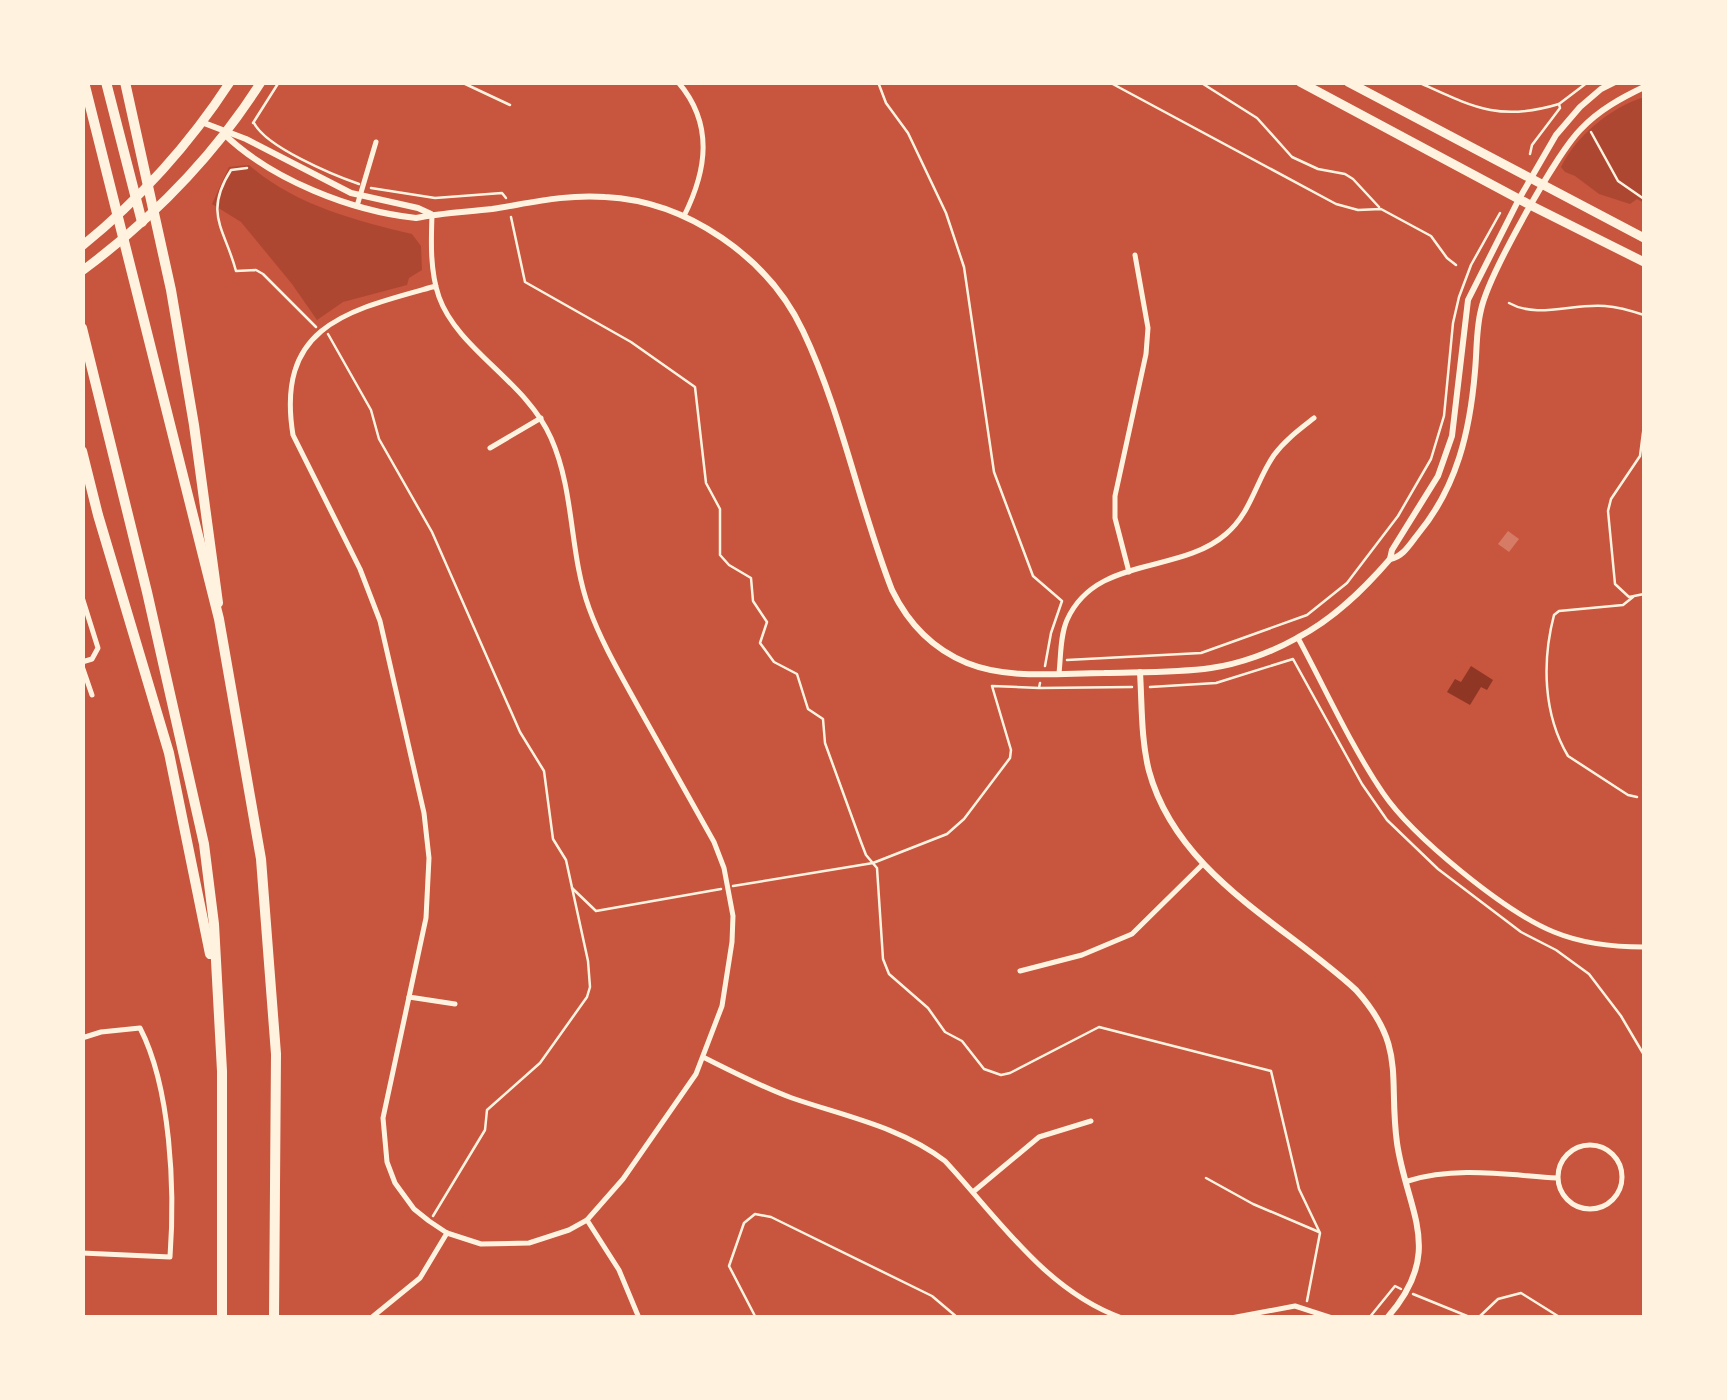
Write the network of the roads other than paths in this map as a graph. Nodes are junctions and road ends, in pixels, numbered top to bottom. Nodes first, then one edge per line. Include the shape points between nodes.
1 (84, 82) edge
2 (106, 82) edge
3 (125, 82) edge
4 (230, 82) edge
5 (261, 82) edge
6 (678, 82) edge
7 (1300, 82) edge
8 (1348, 82) edge
9 (1616, 82) edge
10 (1644, 87) edge
11 (204, 123) junction
12 (224, 133) junction
13 (376, 142) dead end
14 (1530, 179) junction
15 (1542, 187) junction
16 (360, 196) junction
17 (136, 199) junction
18 (1519, 199) junction
19 (356, 206) junction
20 (1532, 206) junction
21 (432, 215) junction
22 (684, 216) junction
23 (142, 222) junction
24 (1644, 238) edge
25 (82, 246) edge
26 (1136, 255) dead end
27 (1644, 262) edge
28 (82, 271) edge
29 (436, 286) junction
30 (82, 328) edge
31 (541, 418) junction
32 (1314, 418) dead end
33 (490, 448) dead end
34 (82, 451) edge
35 (1390, 559) junction
36 (1129, 572) junction
37 (82, 598) edge
38 (85, 617) edge
39 (219, 619) junction
40 (1298, 638) junction
41 (82, 664) edge
42 (1140, 672) junction
43 (1059, 674) junction
44 (92, 694) dead end
45 (1203, 864) junction
46 (1644, 947) edge
47 (1020, 971) dead end
48 (410, 997) junction
49 (219, 1004) junction
50 (455, 1004) dead end
51 (82, 1038) edge
52 (704, 1058) junction
53 (1091, 1121) dead end
54 (1557, 1178) junction
55 (1408, 1181) junction
56 (974, 1192) junction
57 (586, 1220) junction
58 (446, 1233) junction
59 (82, 1253) edge
60 (222, 1318) edge
61 (274, 1318) edge
62 (371, 1318) edge
63 (640, 1318) edge
64 (1122, 1318) edge
65 (1231, 1318) edge
66 (1332, 1318) edge
67 (1386, 1318) edge

1 - 39 highway
2 - 17 highway
3 - 39 highway via 171,290
4 - 11 main road
5 - 12 main road
6 - 22 street via 700,117 705,142 702,171
7 - 18 main road
8 - 14 main road
9 - 14 street via 1556,135
10 - 15 street via 1577,132
11 - 12 street
11 - 17 main road
12 - 16 street
12 - 19 street via 239,149 304,186
12 - 23 main road
13 - 16 street
14 - 15 main road
14 - 18 street
15 - 20 street
15 - 24 main road
16 - 19 street
16 - 21 street
17 - 23 highway
17 - 25 main road
18 - 20 main road
18 - 35 street via 1468,300 1452,436 1438,476
19 - 21 street
20 - 27 main road
20 - 35 street via 1481,308 1465,444 1450,484 1428,522
21 - 22 street via 583,196 627,199
21 - 29 street
22 - 43 street via 749,260 794,312 885,571 908,617 938,647 968,664
23 - 28 main road
26 - 36 street via 1146,354 1114,518
29 - 31 street via 452,321
29 - 48 street via 344,314 321,330 297,364 289,399 293,435 380,620 424,813 429,888
30 - 49 highway via 204,844
31 - 33 street
31 - 52 street via 563,470 579,573 598,631 724,868 732,942 722,1006
32 - 36 street via 1275,454 1248,509 1222,538
34 - 49 highway via 169,754
35 - 40 street via 1335,613
36 - 43 street via 1098,582 1075,608 1062,636
37 - 38 street
38 - 41 street via 98,648
39 - 61 highway via 261,858 276,1054
40 - 42 street via 1214,668
40 - 46 street via 1380,790 1430,844 1529,920 1583,942
41 - 44 street
42 - 43 street
42 - 45 street via 1150,774 1173,828
45 - 47 street via 1132,934
45 - 55 street via 1344,978 1374,1012 1395,1066 1398,1143
48 - 50 street
48 - 58 street via 383,1118 384,1142 395,1183 414,1210
49 - 60 highway
51 - 59 street via 140,1028 153,1054 172,1188 170,1256
52 - 56 street via 786,1096 904,1135 944,1161
52 - 57 street via 623,1179
53 - 56 street via 1039,1138
54 - 54 street via 1568,1201 1591,1209 1614,1199 1622,1176 1612,1153 1588,1144 1566,1155
54 - 55 street via 1461,1172
55 - 67 street via 1417,1255 1406,1291
56 - 64 street via 1056,1281
57 - 58 street via 550,1237 505,1246
57 - 63 street
58 - 62 street via 420,1278
65 - 66 street via 1295,1306

